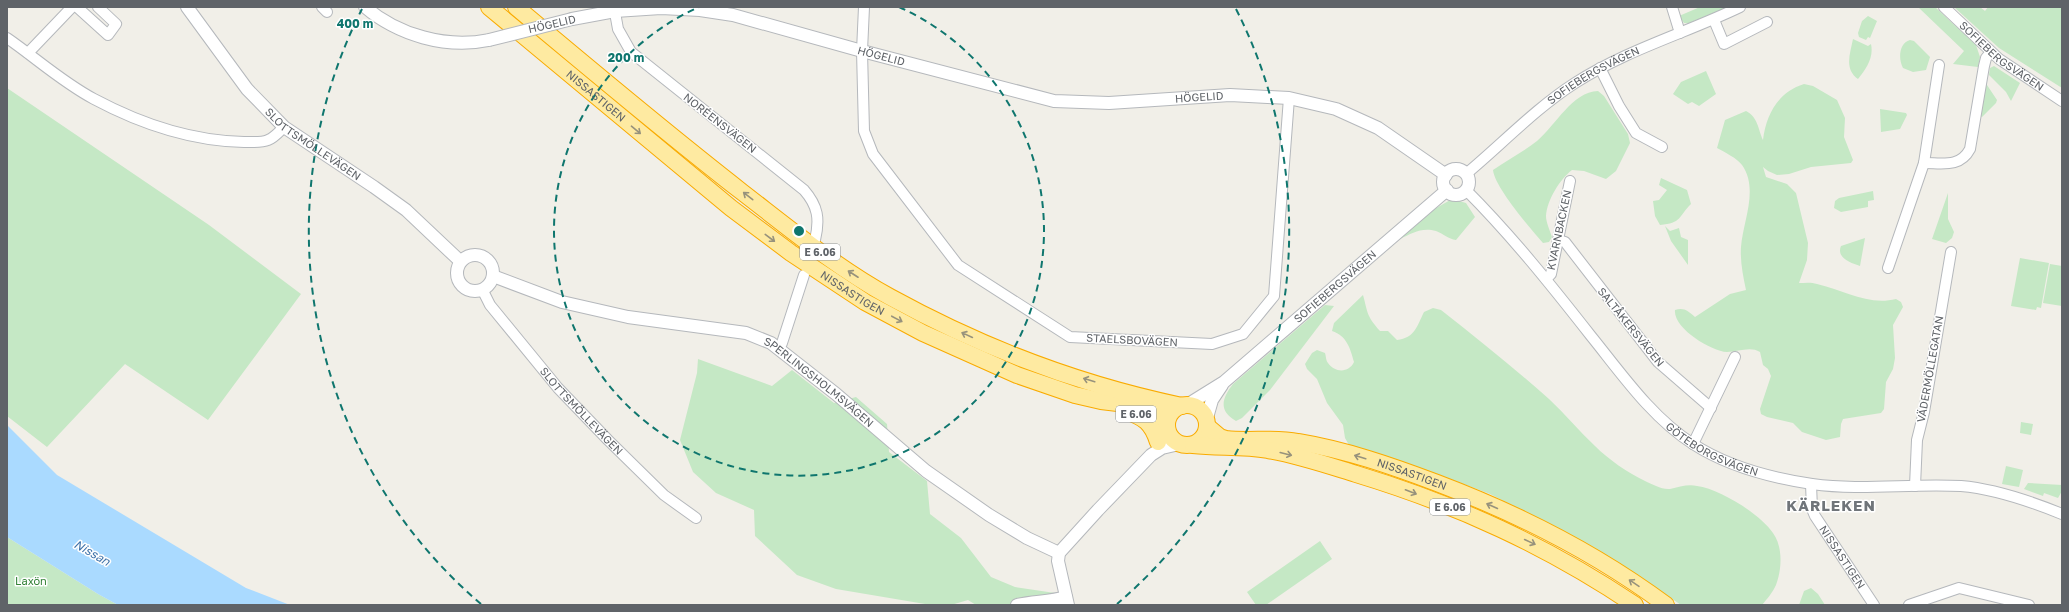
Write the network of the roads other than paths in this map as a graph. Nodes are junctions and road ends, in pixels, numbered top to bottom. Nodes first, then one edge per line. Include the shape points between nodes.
1 (72, 7) edge
2 (78, 7) edge
3 (98, 7) edge
4 (187, 7) edge
5 (365, 7) edge
6 (489, 7) edge
7 (516, 7) edge
8 (864, 7) edge
9 (1672, 7) edge
10 (1740, 7) edge
11 (1944, 7) edge
12 (614, 9) edge
13 (1714, 20) junction
14 (1767, 22) dead end
15 (1680, 33) junction
16 (7, 38) edge
17 (862, 51) junction
18 (28, 52) junction
19 (1991, 52) junction
20 (1939, 65) dead end
21 (1600, 68) junction
22 (1289, 98) junction
23 (2062, 101) edge
24 (284, 127) junction
25 (1662, 147) dead end
26 (1924, 163) junction
27 (1466, 174) junction
28 (1446, 175) junction
29 (1570, 181) dead end
30 (1447, 190) junction
31 (1466, 190) junction
32 (814, 240) dead end
33 (1558, 240) junction
34 (1951, 252) dead end
35 (460, 261) junction
36 (1888, 268) dead end
37 (804, 275) dead end
38 (493, 276) junction
39 (1546, 279) junction
40 (482, 290) junction
41 (779, 349) junction
42 (1735, 357) dead end
43 (1224, 382) junction
44 (1102, 401) junction
45 (1185, 405) junction
46 (1711, 408) junction
47 (1207, 423) junction
48 (1167, 424) junction
49 (1186, 444) junction
50 (1693, 444) junction
51 (1154, 448) junction
52 (1811, 484) junction
53 (1914, 486) junction
54 (2062, 514) edge
55 (696, 518) dead end
56 (1059, 553) junction
57 (1067, 601) edge
58 (1017, 605) edge
59 (1635, 605) edge
60 (1666, 605) edge
61 (1874, 605) edge
62 (1908, 605) edge
63 (2029, 605) edge

1 - 18 street
2 - 3 street via 108,35 116,24
4 - 24 street, SLOTTSMÖLLEVÄGEN via 247,89
5 - 12 street, HÖGELID, bridge via 391,26 410,34 461,43 489,40
6 -> 44 highway, NISSASTIGEN / E 6.06 via 731,208 865,302 975,357 1045,385
45 -> 7 highway, NISSASTIGEN / E 6.06 via 1096,383 1022,358 947,326 890,296 800,237 656,125
8 - 17 street
9 - 15 street
10 - 13 street, SOFIEBERGSVÄGEN
11 - 19 street, SOFIEBERGSVÄGEN
12 - 17 street, HÖGELID via 661,8 732,15
12 - 32 street, NORÉENSVÄGEN via 623,41 640,60 804,190 818,214
13 - 14 street via 1724,44
13 - 15 street, SOFIEBERGSVÄGEN
15 - 21 street, SOFIEBERGSVÄGEN
16 - 18 street
17 - 22 street, HÖGELID via 1054,101 1109,103 1230,95
17 - 22 street, STAELSBOVÄGEN via 864,131 873,154 958,265 1070,337 1212,344 1243,334 1274,296
18 - 24 street via 66,82 93,99 158,127 191,136 261,142 274,137
19 - 23 street, SOFIEBERGSVÄGEN via 2021,76
19 - 26 street via 1984,66 1970,149 1966,157 1954,163
20 - 26 street
21 - 25 street via 1619,106 1636,132
21 - 27 street, SOFIEBERGSVÄGEN via 1546,104
22 - 28 street, HÖGELID via 1342,112 1378,128
24 - 35 street, SLOTTSMÖLLEVÄGEN via 406,210
26 - 36 street
27 - 28 street via 1457,169 1450,170
27 - 31 street via 1469,183
28 - 30 street via 1443,184
29 - 33 street, KVARNBACKEN
30 - 31 street via 1455,194
30 - 43 street, SOFIEBERGSVÄGEN
31 - 39 street, GÖTEBORGSVÄGEN via 1500,224
33 - 39 street, KVARNBACKEN via 1551,274
33 - 46 street, SALTÅKERSVÄGEN via 1564,242 1658,362
34 - 53 street, VÄDERMÖLLEGATAN via 1917,440
35 - 38 street via 468,255 481,255 491,263
35 - 40 street via 456,275 460,284 471,290
37 - 41 street
38 - 40 street
38 - 41 street, SPERLINGSHOLMSVÄGEN via 562,302 628,317 746,333 761,338
39 - 50 street, GÖTEBORGSVÄGEN via 1645,401
40 - 55 street, SLOTTSMÖLLEVÄGEN via 490,305 576,407 664,495
41 - 56 street, SPERLINGSHOLMSVÄGEN via 926,471 989,515 1027,538
42 - 46 street
43 - 45 street, SOFIEBERGSVÄGEN
43 - 47 street, SOFIEBERGSVÄGEN via 1212,400
44 - 48 highway, NISSASTIGEN / E 6.06 via 1143,406 1154,411
44 - 51 highway, E 6.06 via 1144,418 1152,427
45 - 47 highway, E 6.06 via 1200,410
45 - 48 highway, E 6.06 via 1174,410
46 - 50 street
47 - 49 highway via 1203,437
60 -> 47 highway, NISSASTIGEN / E 6.06 via 1602,562 1542,528 1475,498 1352,454 1285,439 1226,439 1220,437
48 - 49 highway, E 6.06 via 1168,433
48 - 51 street
49 - 51 street
49 -> 59 highway, NISSASTIGEN / E 6.06 via 1268,450 1393,485 1469,514 1535,544 1592,576
50 - 52 street, GÖTEBORGSVÄGEN via 1711,454 1751,469
51 - 56 street
52 - 53 street, GÖTEBORGSVÄGEN via 1862,488
52 - 61 street, NISSASTIGEN via 1812,509 1815,516
53 - 54 street, GÖTEBORGSVÄGEN via 1988,490 2018,497
56 - 57 street via 1058,561
57 - 58 street
62 - 63 street via 1959,588

